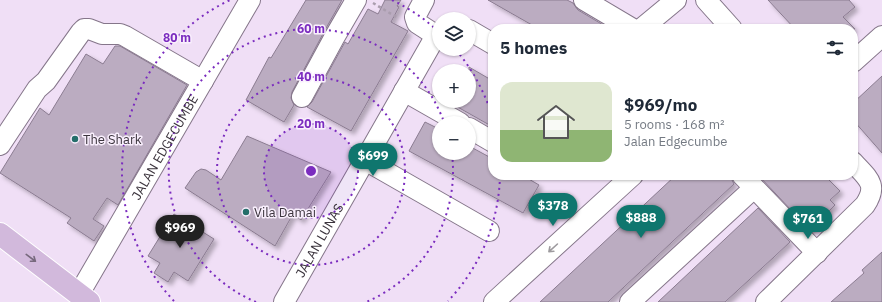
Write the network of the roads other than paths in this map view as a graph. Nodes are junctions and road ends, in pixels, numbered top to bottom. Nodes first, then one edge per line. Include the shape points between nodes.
1 (250, 0) edge
2 (356, 0) edge
3 (424, 0) edge
4 (584, 0) edge
5 (676, 0) edge
6 (706, 0) edge
7 (625, 24) edge
8 (647, 24) edge
9 (728, 24) edge
10 (432, 32) edge
11 (476, 34) edge
12 (882, 36) edge
13 (488, 41) edge
14 (432, 42) edge
15 (858, 58) edge
16 (203, 81) junction
17 (404, 91) junction
18 (302, 97) dead end
19 (448, 116) edge
20 (476, 132) edge
21 (488, 139) edge
22 (0, 145) edge
23 (364, 160) junction
24 (858, 168) edge
25 (628, 180) edge
26 (748, 181) edge
27 (490, 230) dead end
28 (0, 234) edge
29 (818, 253) junction
30 (84, 298) edge
31 (284, 302) edge
32 (494, 302) edge
33 (630, 302) edge
34 (766, 302) edge

1 - 16 street, JALAN EDGECUMBE
2 - 18 street
3 - 10 street via 415,20
4 - 7 street
5 - 8 street
6 - 9 street
11 - 13 street
12 - 15 street
14 - 17 street, JALAN LUNAS
16 - 22 street via 125,36 84,29 46,81 37,89
16 - 30 street, JALAN EDGECUMBE
17 - 19 street
17 - 23 street, JALAN LUNAS
20 - 21 street
23 - 27 street
23 - 31 street, JALAN LUNAS
24 - 29 street via 872,187 870,197
25 -> 32 street
26 - 29 street
26 - 33 street
28 -> 30 main road
29 - 34 street

